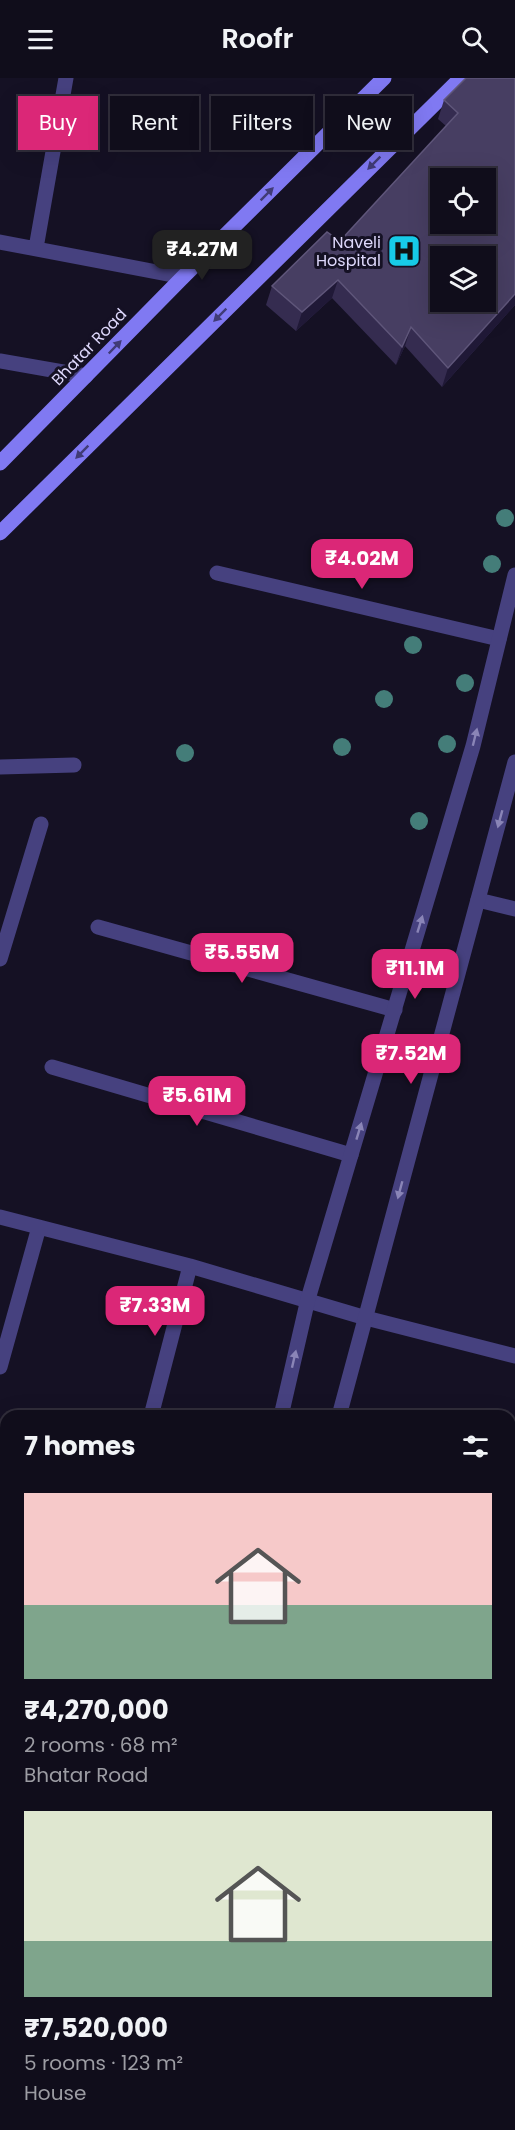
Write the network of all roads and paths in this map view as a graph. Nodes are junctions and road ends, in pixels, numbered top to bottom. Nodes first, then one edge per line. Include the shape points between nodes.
1 (66, 78) edge
2 (384, 78) edge
3 (460, 78) edge
4 (0, 242) edge
5 (36, 248) junction
6 (183, 277) junction
7 (0, 361) edge
8 (86, 376) junction
9 (0, 463) edge
10 (0, 533) edge
11 (217, 573) dead end
12 (515, 575) edge
13 (499, 639) junction
14 (515, 762) edge
15 (74, 765) dead end
16 (0, 767) edge
17 (41, 824) dead end
18 (478, 900) junction
19 (515, 909) edge
20 (98, 927) dead end
21 (0, 959) edge
22 (395, 1010) junction
23 (52, 1068) dead end
24 (351, 1155) junction
25 (0, 1216) edge
26 (39, 1227) junction
27 (190, 1266) junction
28 (308, 1299) junction
29 (366, 1318) junction
30 (515, 1356) edge
31 (0, 1367) edge
32 (153, 1410) edge
33 (282, 1410) edge
34 (341, 1410) edge

1 - 5 street
6 -> 2 main road, Bhatar Road
3 -> 10 main road
4 - 5 street
5 - 6 street
8 -> 6 main road, Bhatar Road
7 - 8 street
8 - 9 main road, Bhatar Road
11 - 13 street
12 - 13 street
22 -> 13 street via 473,746
14 -> 18 street
15 - 16 street
17 - 21 street
18 - 19 street
18 -> 29 street
20 - 22 street
24 -> 22 street
23 - 24 street
24 - 28 street
25 - 26 street
26 - 27 street
26 - 31 street
27 - 28 street
27 - 32 street
28 - 29 street
33 -> 28 street
29 - 30 street
29 - 34 street

